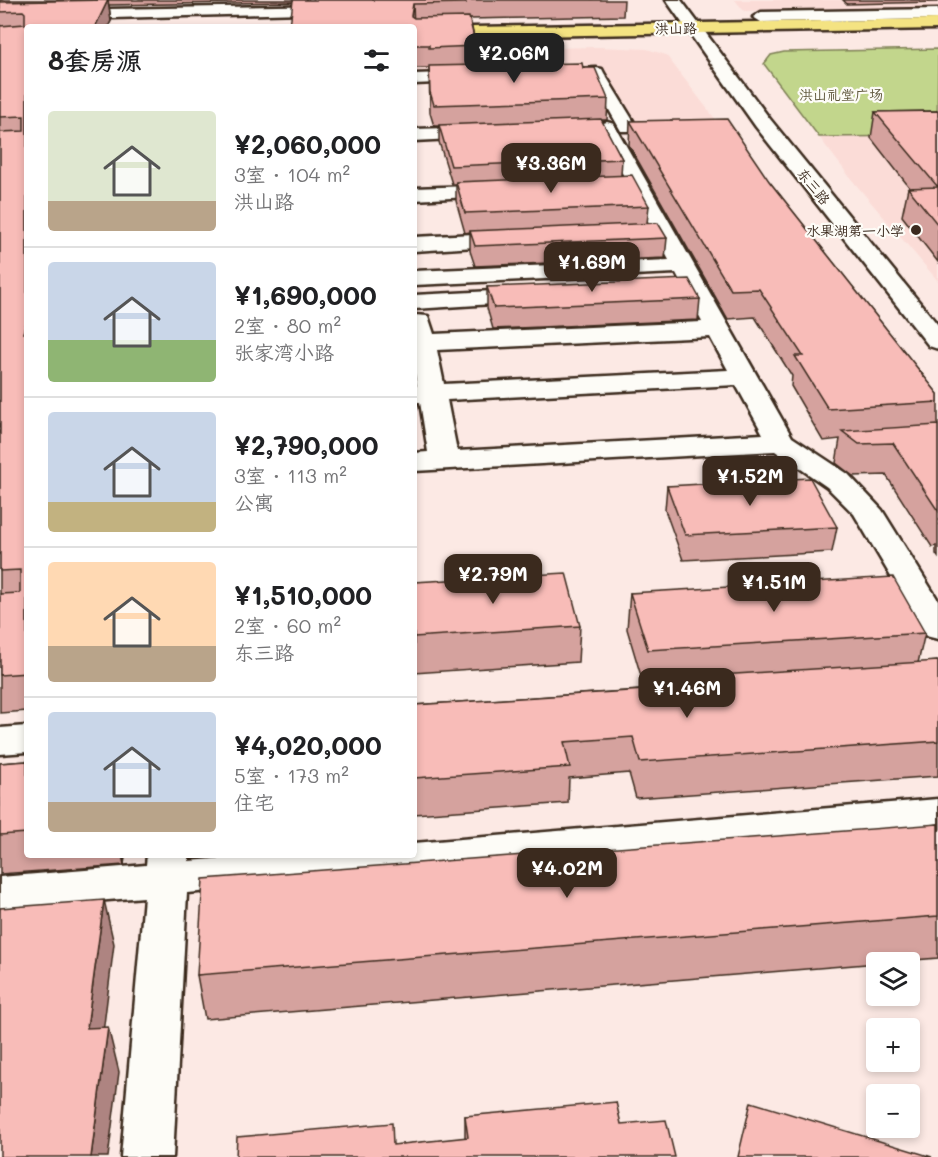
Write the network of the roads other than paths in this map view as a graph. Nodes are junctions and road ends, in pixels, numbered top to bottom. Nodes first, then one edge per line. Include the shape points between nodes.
1 (78, 0) edge
2 (673, 0) edge
3 (825, 0) edge
4 (341, 6) edge
5 (938, 14) edge
6 (70, 15) junction
7 (485, 15) dead end
8 (0, 16) edge
9 (802, 16) junction
10 (761, 17) junction
11 (938, 24) edge
12 (697, 32) junction
13 (417, 33) edge
14 (938, 33) edge
15 (491, 36) junction
16 (417, 42) edge
17 (537, 75) edge
18 (417, 79) edge
19 (740, 123) dead end
20 (763, 123) junction
21 (651, 127) edge
22 (606, 128) junction
23 (505, 132) edge
24 (417, 135) edge
25 (417, 176) edge
26 (417, 194) edge
27 (417, 227) edge
28 (417, 244) edge
29 (683, 266) junction
30 (417, 294) edge
31 (417, 294) edge
32 (555, 295) edge
33 (718, 328) junction
34 (938, 341) edge
35 (418, 343) edge
36 (745, 377) junction
37 (423, 394) edge
38 (790, 448) junction
39 (845, 450) edge
40 (444, 461) junction
41 (417, 462) edge
42 (938, 628) edge
43 (24, 739) edge
44 (0, 741) edge
45 (938, 814) edge
46 (417, 850) edge
47 (298, 858) edge
48 (167, 867) edge
49 (0, 893) edge
50 (147, 1157) edge

1 - 6 street
2 - 12 street, 东三路
3 - 9 street via 808,5
4 - 6 street
5 - 9 street
6 - 8 street
7 - 15 street
9 - 10 street
10 - 11 main road, 洪山路
10 - 12 main road, 洪山路
12 - 14 main road, 洪山路
12 - 15 main road, 洪山路
12 - 20 street, 东三路
13 - 15 main road, 洪山路
15 - 16 main road, 洪山路
15 - 18 street via 508,76
17 - 22 street via 596,73
19 - 20 street
20 - 34 street, 东三路
21 - 22 street
22 - 29 street via 622,177 649,225
23 - 24 street
25 - 26 street via 515,181
27 - 28 street via 531,230
29 - 30 street
29 - 33 street via 684,289
31 - 32 street
33 - 35 street
33 - 36 street
35 - 37 street
36 - 37 street
36 - 38 street
37 - 40 street
38 - 39 street
38 - 40 street
38 - 42 street via 853,492
40 - 41 street
43 - 44 street
45 - 46 street
47 - 48 street
48 - 49 street
48 - 50 street

